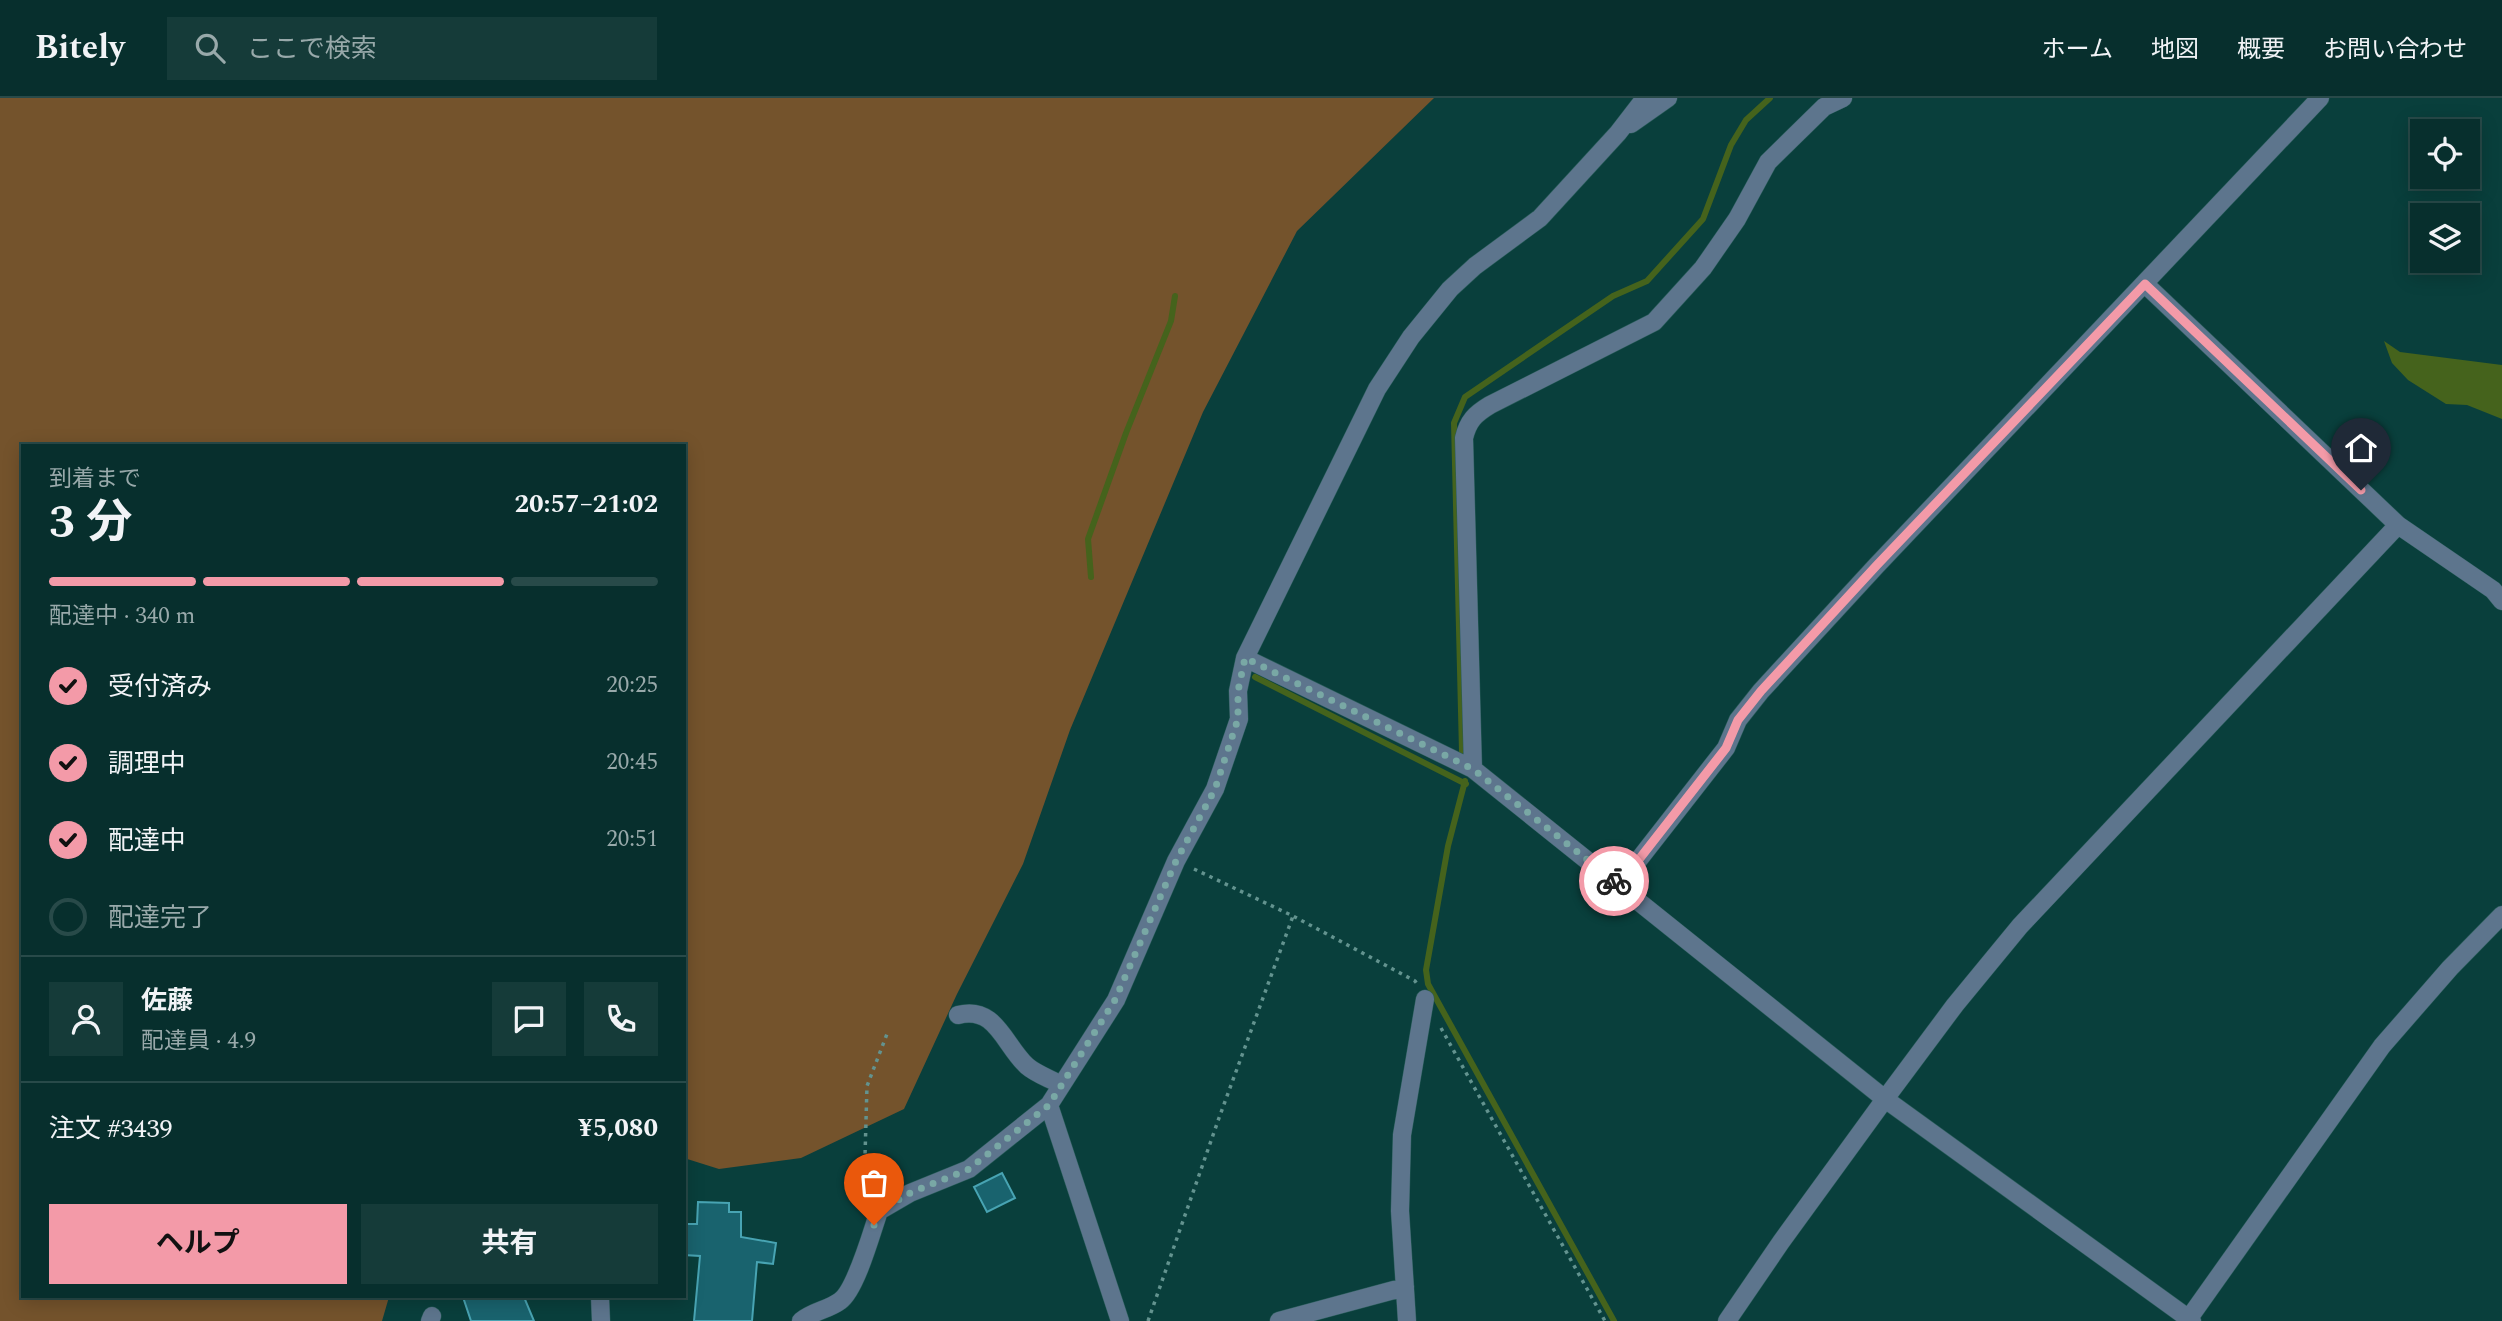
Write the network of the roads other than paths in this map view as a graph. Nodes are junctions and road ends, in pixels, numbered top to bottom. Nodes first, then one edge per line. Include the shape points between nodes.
1 (1645, 98) edge
2 (1668, 98) edge
3 (1843, 98) edge
4 (2320, 98) edge
5 (1618, 133) junction
6 (2145, 284) junction
7 (2398, 525) junction
8 (2502, 601) edge
9 (1245, 658) junction
10 (1473, 769) junction
11 (1619, 885) junction
12 (2502, 915) edge
13 (1425, 999) dead end
14 (958, 1015) dead end
15 (1061, 1085) junction
16 (1885, 1099) junction
17 (1049, 1105) junction
18 (1405, 1287) junction
19 (600, 1298) edge
20 (2189, 1320) edge
21 (601, 1321) edge
22 (801, 1321) edge
23 (1120, 1321) edge
24 (1279, 1321) edge
25 (1407, 1321) edge
26 (1727, 1321) edge

1 - 5 street
2 - 5 street
3 - 10 street via 1824,107 1768,162 1724,239 1654,322 1490,405 1467,425
4 - 6 street
5 - 9 street via 1540,218 1450,289 1411,337 1377,389
6 - 7 street
6 - 11 street via 1761,691 1738,720 1726,748
7 - 8 street via 2493,590
7 - 16 street via 2020,926
9 - 10 street
9 - 15 street via 1238,719 1215,789 1176,861 1115,1000
10 - 11 street
11 - 16 street
12 - 20 street via 2382,1046
13 - 18 street via 1402,1135 1400,1212
14 - 15 street via 972,1011 982,1015 1028,1066
15 - 17 street
16 - 20 street
16 - 26 street
17 - 22 street via 969,1169 879,1211 853,1282 841,1301
17 - 23 street
18 - 24 street
18 - 25 street
19 - 21 street

